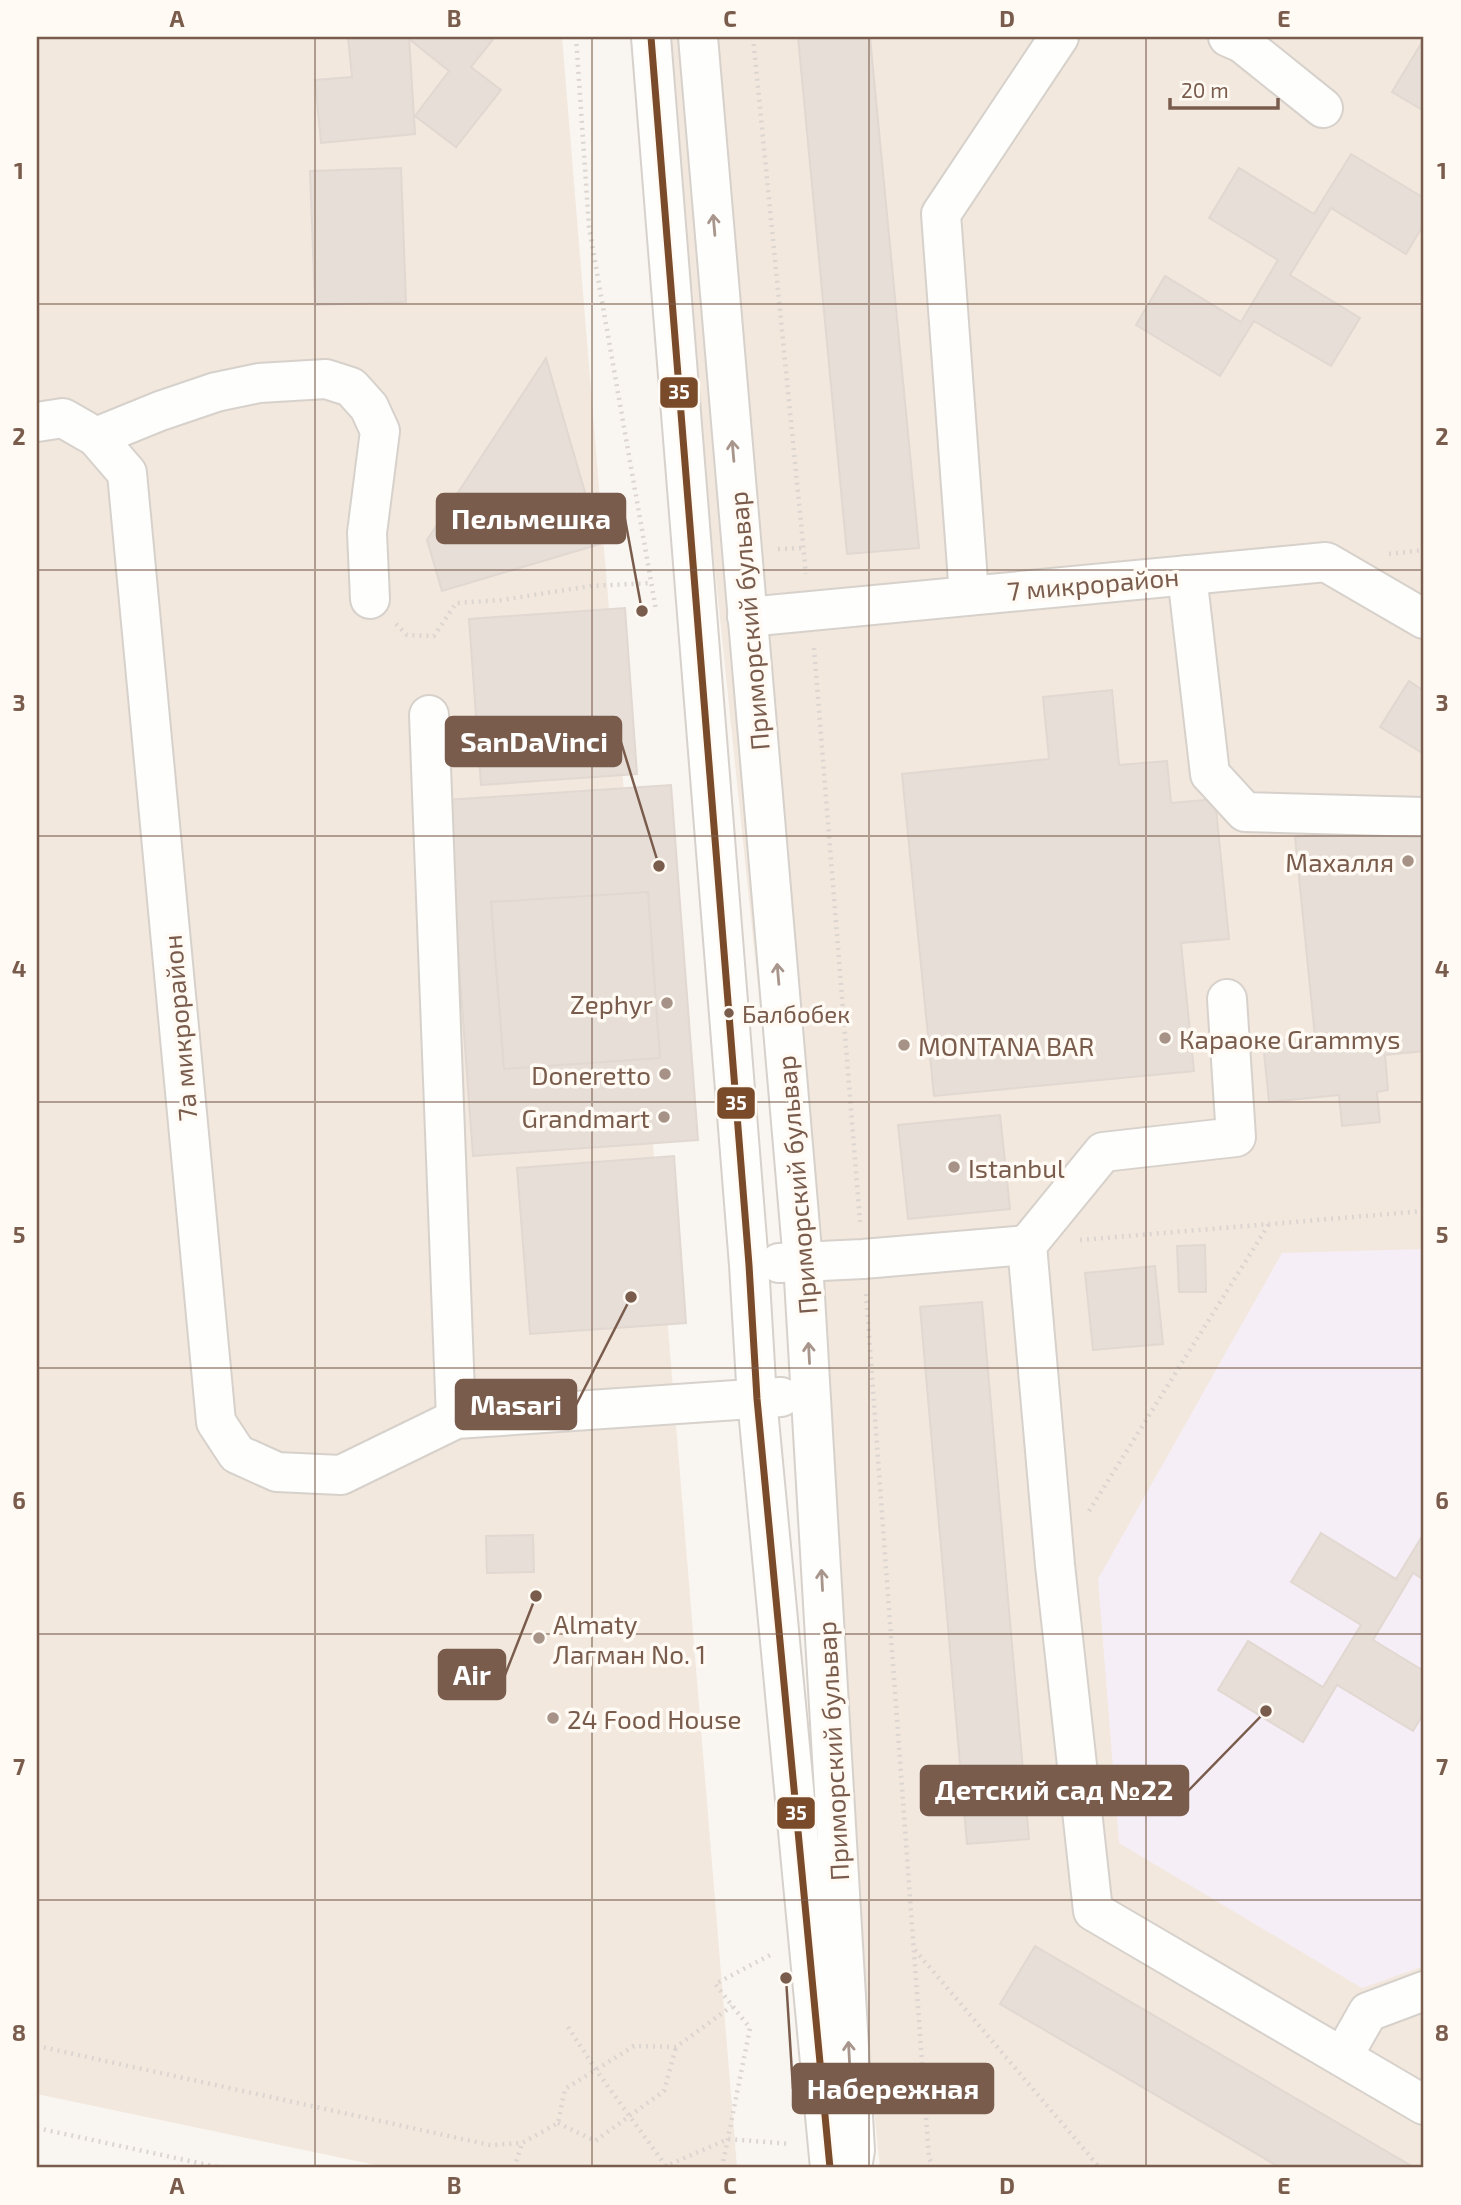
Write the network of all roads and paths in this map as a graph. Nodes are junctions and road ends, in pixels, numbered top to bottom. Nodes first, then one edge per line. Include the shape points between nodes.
1 (576, 37) edge
2 (651, 37) edge
3 (698, 37) edge
4 (753, 37) edge
5 (1059, 37) edge
6 (1228, 37) edge
7 (1323, 108) dead end
8 (37, 422) edge
9 (96, 437) junction
10 (1187, 575) junction
11 (652, 583) junction
12 (969, 595) junction
13 (370, 599) joint
14 (810, 611) junction
15 (747, 617) junction
16 (1424, 619) edge
17 (658, 622) dead end
18 (429, 715) dead end
19 (1424, 817) edge
20 (1227, 999) dead end
21 (1424, 1210) edge
22 (1269, 1224) junction
23 (1027, 1245) junction
24 (863, 1259) junction
25 (803, 1262) junction
26 (749, 1265) junction
27 (811, 1395) junction
28 (757, 1399) junction
29 (456, 1419) junction
30 (1085, 1518) dead end
31 (776, 1951) dead end
32 (915, 1951) junction
33 (1424, 1992) edge
34 (732, 2006) junction
35 (568, 2027) dead end
36 (37, 2046) edge
37 (676, 2047) junction
38 (1343, 2056) junction
39 (596, 2070) junction
40 (1424, 2105) edge
41 (630, 2116) junction
42 (558, 2123) junction
43 (37, 2128) edge
44 (728, 2139) junction
45 (522, 2143) junction
46 (837, 2161) edge
47 (665, 2167) edge
48 (222, 2168) edge
49 (514, 2168) edge
50 (722, 2168) edge
51 (934, 2168) edge
52 (1100, 2168) edge

1 - 11 path via 589,227
2 - 26 street, Приморский бульвар
15 -> 3 street, Приморский бульвар
4 - 14 path
5 - 12 street via 941,214
6 - 7 street via 1242,43
8 - 9 street, 7а микрорайон via 63,418
9 - 13 street via 204,396 259,383 326,379 351,387 369,407 380,431 367,533
9 - 29 street, 7а микрорайон via 127,473 216,1422 237,1454 277,1472 341,1475
10 - 12 street, 7 микрорайон
10 - 16 street, 7 микрорайон via 1326,562
10 - 19 street via 1210,774 1245,812
11 - 13 path via 456,603 434,636 407,635
11 - 17 path
12 - 14 street, 7 микрорайон
14 - 15 street, 7 микрорайон
14 - 24 path
25 -> 15 street, Приморский бульвар
18 - 29 street
20 - 23 street via 1236,1137 1103,1152
21 - 22 path
22 - 23 path
22 - 30 path
23 - 24 street
23 - 38 street via 1055,1565 1093,1912
24 - 25 street
24 - 32 path
25 - 26 street
27 -> 25 street, Приморский бульвар
26 - 28 street, Приморский бульвар
27 - 28 street
46 -> 27 street, Приморский бульвар via 855,2150
28 - 29 street
28 - 46 street, Приморский бульвар
31 - 34 path via 715,1984
32 - 51 path via 929,2158
32 - 52 path
33 - 38 street via 1368,2012
34 - 37 path
34 - 44 path via 750,2028
35 - 39 path
36 - 45 path via 490,2145
37 - 39 path via 634,2046
37 - 41 path via 664,2091
38 - 40 street
39 - 41 path
39 - 42 path via 565,2089
41 - 42 path via 595,2141
41 - 47 path
42 - 45 path
43 - 48 path
44 - 46 path
44 - 47 path
44 - 50 path
45 - 49 path

